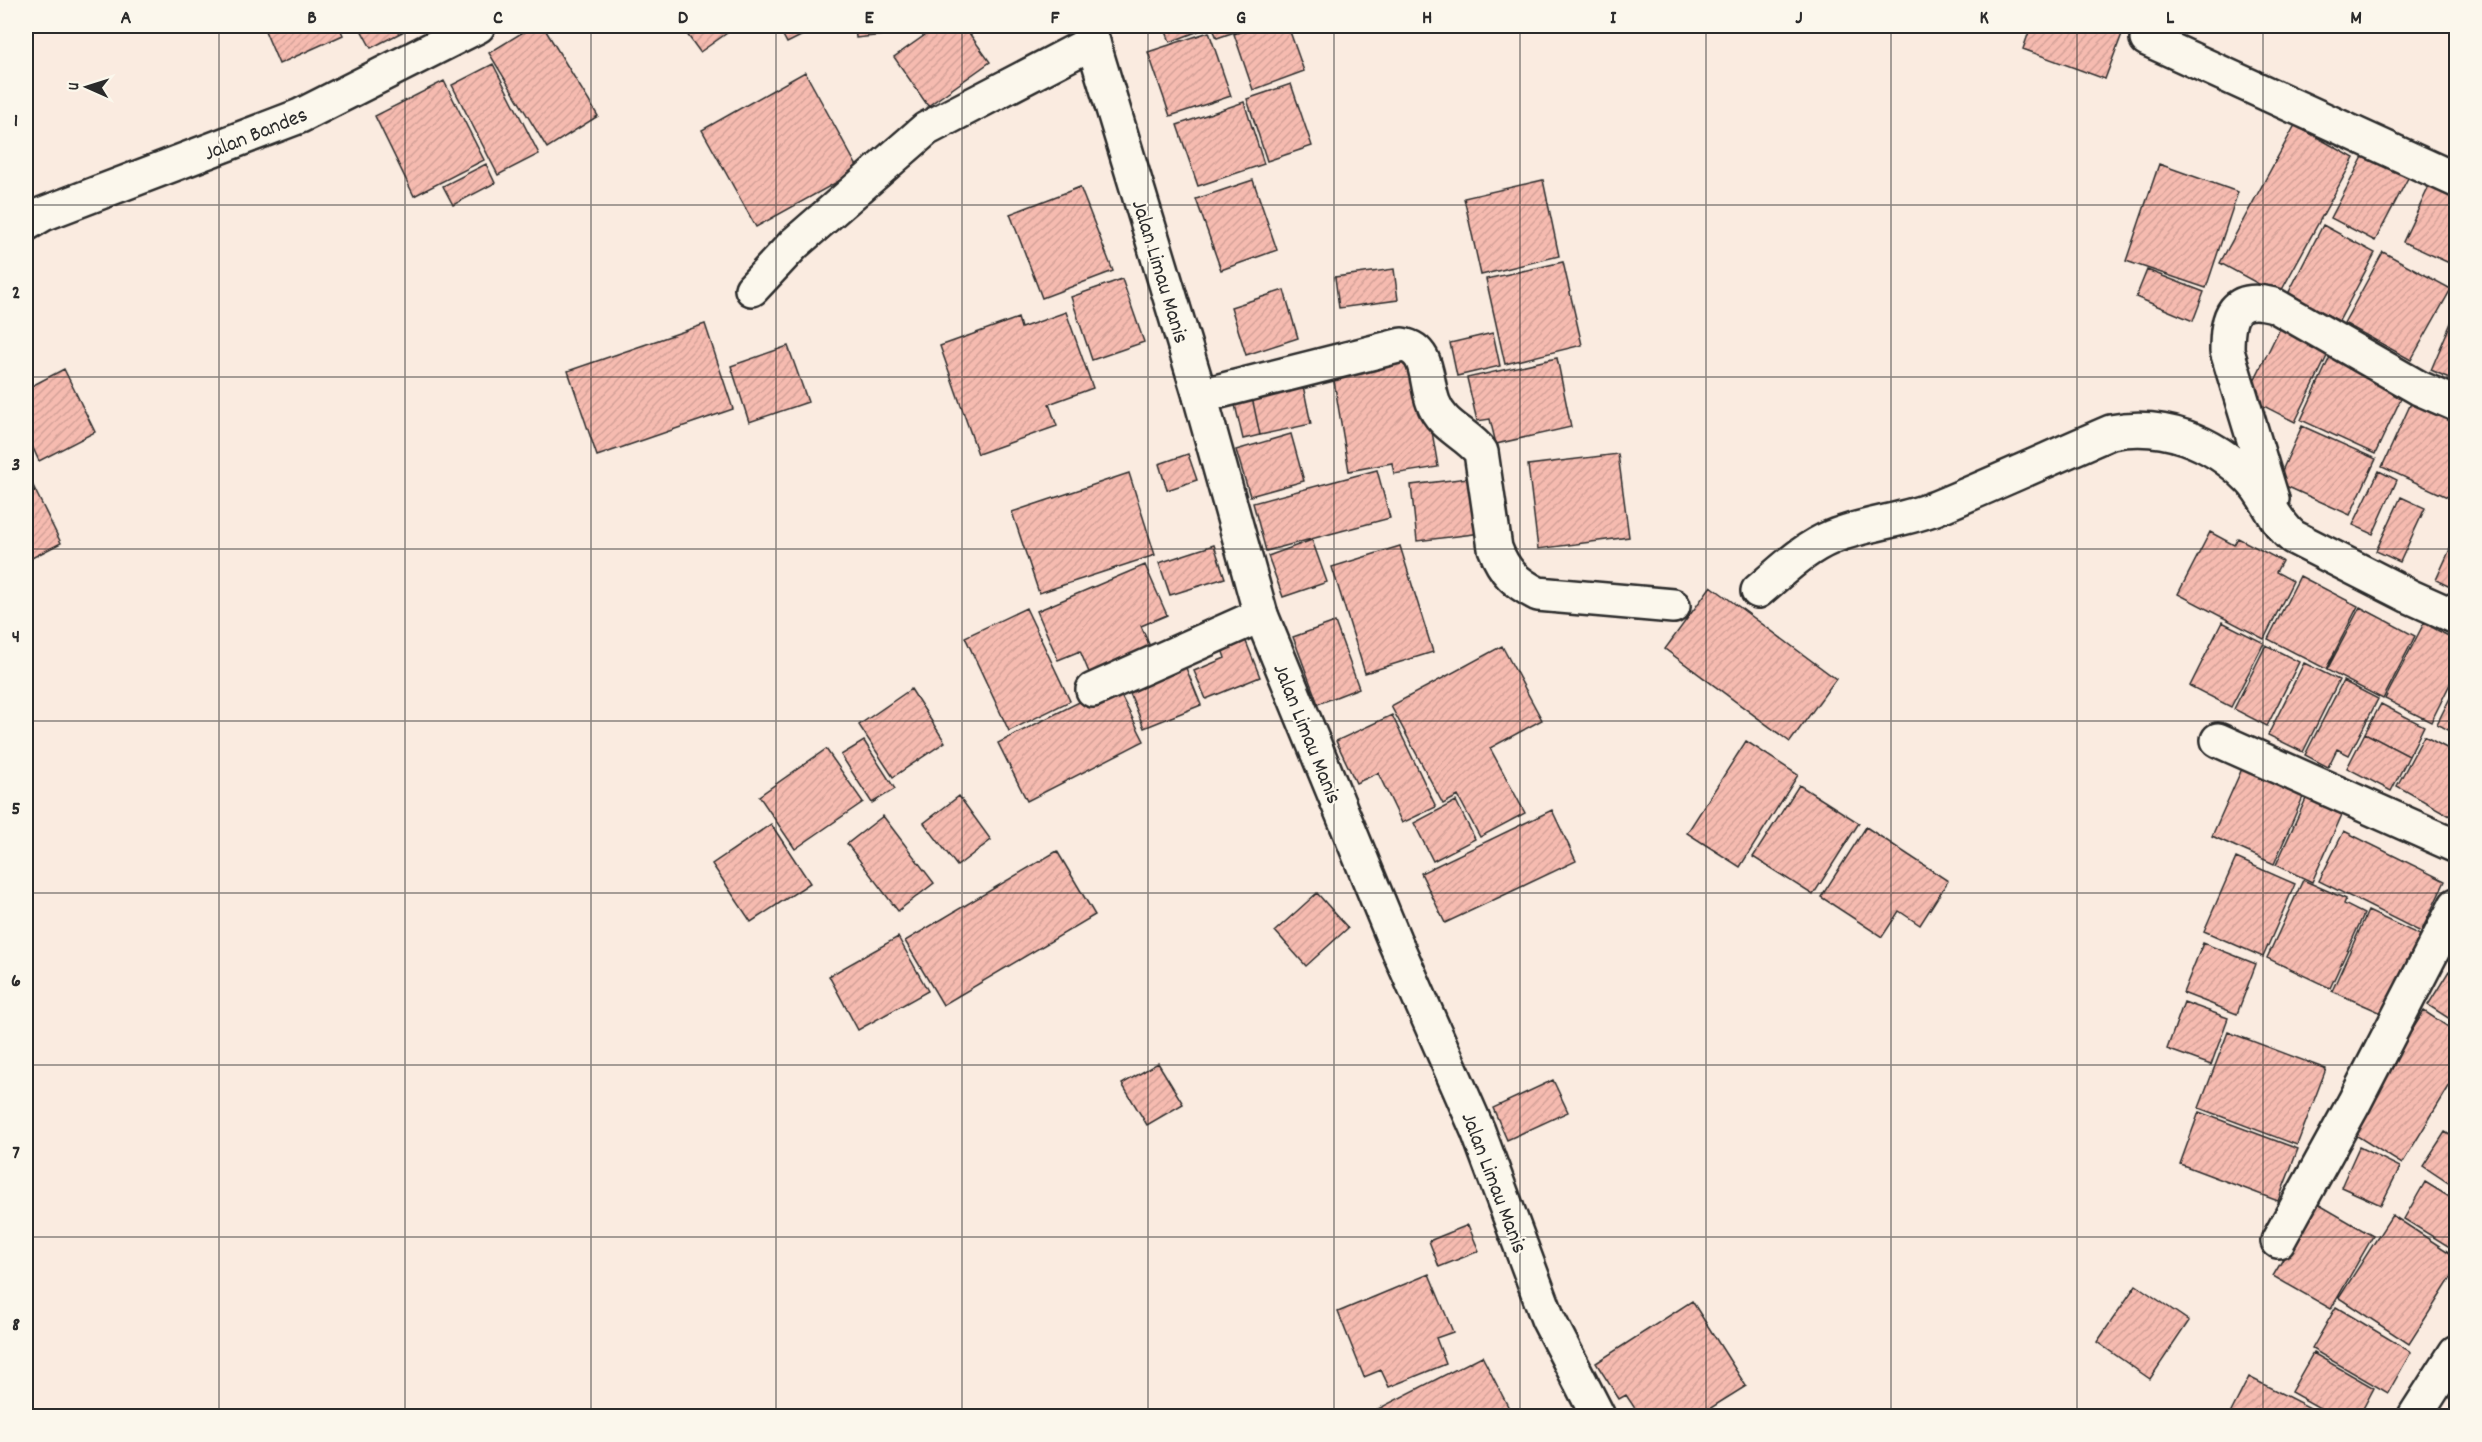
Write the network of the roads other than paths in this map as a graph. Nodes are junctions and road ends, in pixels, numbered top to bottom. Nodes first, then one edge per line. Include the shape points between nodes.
1 (478, 26) edge
2 (1090, 34) edge
3 (2147, 39) dead end
4 (2457, 180) edge
5 (26, 224) edge
6 (752, 289) dead end
7 (1200, 396) junction
8 (2457, 404) edge
9 (2276, 518) junction
10 (1758, 591) dead end
11 (1674, 606) dead end
12 (1262, 615) junction
13 (2457, 617) edge
14 (1094, 690) dead end
15 (2218, 740) dead end
16 (2457, 846) edge
17 (2457, 905) edge
18 (2278, 1241) dead end
19 (2457, 1352) edge
20 (1598, 1416) edge
21 (2415, 1416) edge

1 - 5 street, Jalan Bandes via 300,116 43,214
2 - 6 street via 926,129 795,244
2 - 7 street, Jalan Limau Manis
3 - 4 street
7 - 11 street via 1402,345 1411,346 1421,354 1438,414 1481,452 1495,548 1500,562 1518,584 1538,594
7 - 12 street, Jalan Limau Manis
8 - 9 street via 2419,388 2274,305 2249,301 2238,306 2227,330 2227,351
9 - 10 street via 2250,479 2215,451 2172,432 2129,428 2111,432 1936,508 1830,538 1804,552
9 - 13 street via 2293,537
12 - 14 street
12 - 20 street, Jalan Limau Manis via 1395,942 1478,1131 1548,1319
15 - 16 street
17 - 18 street
19 - 21 street

